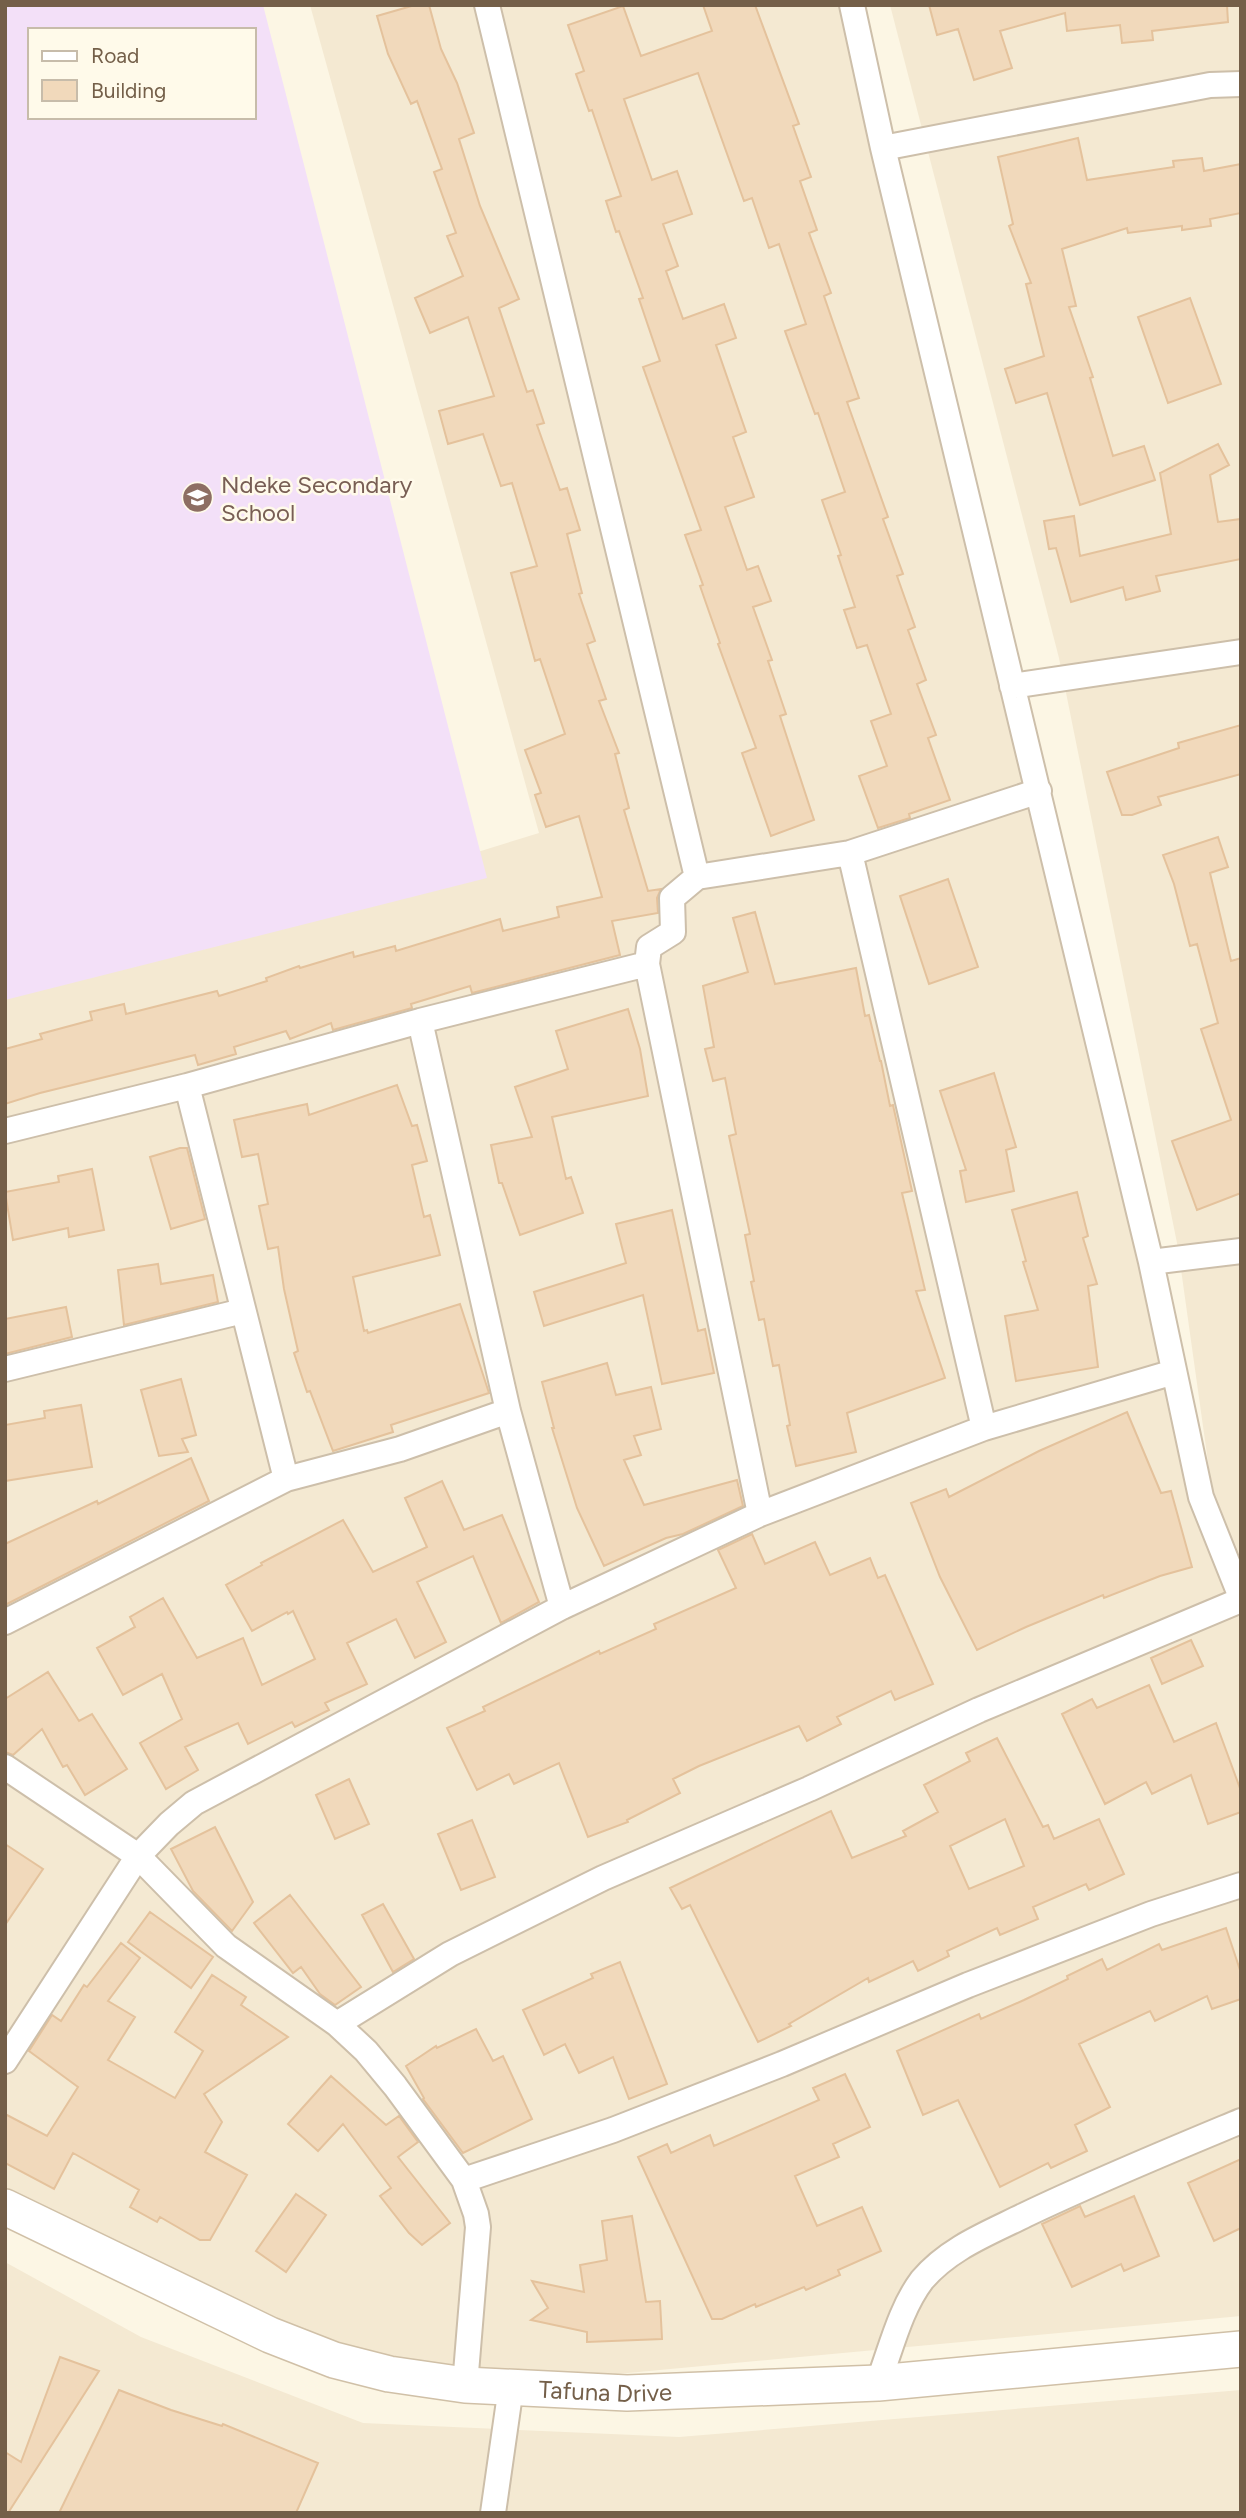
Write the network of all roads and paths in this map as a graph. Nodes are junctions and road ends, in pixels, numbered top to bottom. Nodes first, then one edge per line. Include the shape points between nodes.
1 (487, 5) edge
2 (852, 5) edge
3 (1241, 84) edge
4 (883, 148) junction
5 (1241, 652) edge
6 (1012, 686) junction
7 (1039, 791) junction
8 (850, 853) junction
9 (697, 877) junction
10 (647, 964) junction
11 (419, 1021) junction
12 (187, 1086) junction
13 (5, 1131) edge
14 (1241, 1251) edge
15 (1151, 1262) junction
16 (243, 1311) junction
17 (5, 1369) edge
18 (1174, 1372) junction
19 (508, 1411) junction
20 (984, 1428) junction
21 (286, 1479) junction
22 (760, 1514) junction
23 (1241, 1599) edge
24 (562, 1608) junction
25 (5, 1622) edge
26 (5, 1767) edge
27 (138, 1856) junction
28 (1241, 1885) edge
29 (337, 2024) junction
30 (5, 2061) edge
31 (1241, 2121) edge
32 (464, 2180) junction
33 (5, 2207) edge
34 (1241, 2349) edge
35 (878, 2383) junction
36 (465, 2385) junction
37 (511, 2387) junction
38 (493, 2513) edge

1 - 9 street
2 - 4 street
3 - 4 street via 1210,85
4 - 6 street
5 - 6 street
6 - 7 street
7 - 8 street
7 - 15 street
8 - 9 street
8 - 20 street
9 - 10 street via 672,898 673,932 649,947
10 - 11 street
10 - 22 street
11 - 12 street
11 - 19 street
12 - 13 street
12 - 16 street
14 - 15 street
15 - 18 street
16 - 17 street
16 - 21 street
18 - 20 street
18 - 23 street via 1201,1497
19 - 21 street via 400,1449
19 - 24 street
20 - 22 street
21 - 25 street
22 - 24 street
23 - 29 street via 603,1878 450,1954
24 - 27 street via 194,1803
26 - 27 street
27 - 29 street via 226,1946
27 - 30 street
28 - 32 street via 1151,1914 968,1985 613,2130
29 - 32 street via 395,2086
31 - 35 street via 1073,2192 941,2261 909,2298
32 - 36 street via 478,2227
33 - 36 main road, Tafuna Drive via 270,2335 334,2360
34 - 35 main road, Tafuna Drive
35 - 37 main road, Tafuna Drive via 627,2393
36 - 37 main road, Tafuna Drive
37 - 38 street

